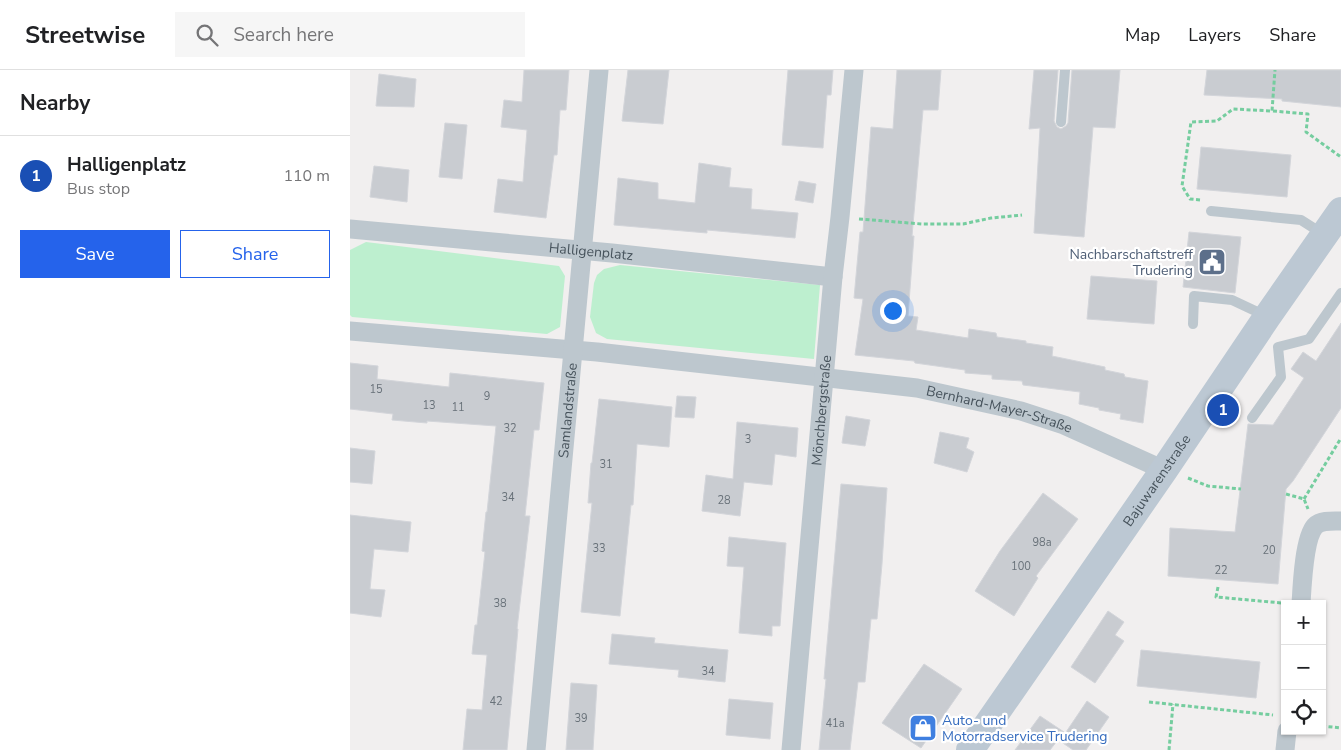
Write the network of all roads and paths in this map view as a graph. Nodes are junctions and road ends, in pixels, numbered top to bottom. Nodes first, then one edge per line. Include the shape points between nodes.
1 (599, 70) edge
2 (854, 70) edge
3 (1065, 70) edge
4 (1275, 70) edge
5 (1272, 111) junction
6 (1060, 122) dead end
7 (1341, 157) edge
8 (1210, 206) joint
9 (1341, 211) edge
10 (1022, 215) dead end
11 (840, 217) junction
12 (350, 229) edge
13 (1324, 235) junction
14 (583, 250) junction
15 (833, 276) junction
16 (1341, 293) edge
17 (1267, 317) junction
18 (1193, 324) dead end
19 (350, 332) edge
20 (574, 350) junction
21 (825, 376) junction
22 (1252, 418) dead end
23 (1341, 438) edge
24 (1174, 473) junction
25 (1241, 488) dead end
26 (1286, 494) dead end
27 (1304, 499) junction
28 (1341, 521) edge
29 (1315, 525) junction
30 (1218, 587) dead end
31 (1301, 600) edge
32 (1281, 602) edge
33 (1148, 702) dead end
34 (1173, 704) junction
35 (1273, 715) dead end
36 (1326, 726) edge
37 (1341, 728) edge
38 (1287, 735) edge
39 (536, 750) edge
40 (791, 750) edge
41 (970, 750) edge
42 (1169, 750) edge
43 (1285, 750) edge

1 - 14 street, Samlandstraße
2 - 11 street, Mönchbergstraße
3 - 6 lane
4 - 5 path
5 - 7 path via 1308,114 1306,132
5 - 8 path via 1233,108 1217,121 1191,122 1182,186 1190,199
8 - 13 lane via 1300,220
9 - 13 main road, Bajuwarenstraße
10 - 11 path via 963,224
11 - 15 street, Mönchbergstraße
12 - 14 street, Halligenplatz
13 - 17 main road, Bajuwarenstraße
14 - 15 street, Halligenplatz
14 - 20 street, Samlandstraße
15 - 21 street, Mönchbergstraße
16 - 22 lane via 1309,339 1278,348 1281,377
17 - 18 lane via 1232,300 1194,296
17 - 24 main road, Bajuwarenstraße
19 - 20 street
20 - 21 street
20 - 39 street, Samlandstraße
21 - 24 street, Bernhard-Mayer-Straße via 917,388 1021,411 1064,425
21 - 40 street, Mönchbergstraße
23 - 27 path
24 - 25 path via 1208,486
24 - 41 main road, Bajuwarenstraße
26 - 27 path
27 - 29 path
28 - 29 street
29 - 31 street via 1307,544
30 - 32 path via 1216,597
33 - 34 path
34 - 35 path
34 - 42 path
36 - 37 path
38 - 43 street

